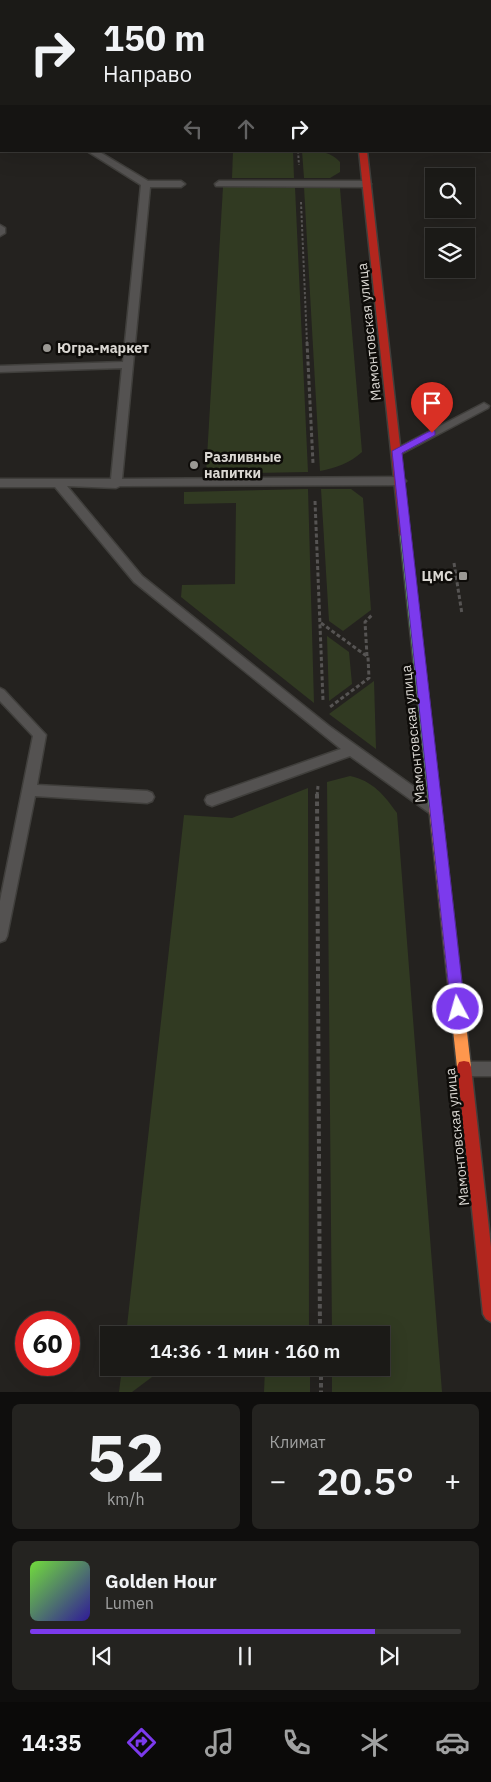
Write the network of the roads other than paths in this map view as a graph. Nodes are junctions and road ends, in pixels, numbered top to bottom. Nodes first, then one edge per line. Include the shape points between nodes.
1 (93, 152) edge
2 (363, 152) edge
3 (146, 184) junction
4 (182, 184) dead end
5 (219, 184) dead end
6 (367, 184) junction
7 (0, 228) edge
8 (0, 233) edge
9 (129, 365) junction
10 (0, 369) edge
11 (484, 406) dead end
12 (397, 451) junction
13 (401, 481) junction
14 (0, 483) edge
15 (59, 484) junction
16 (116, 484) junction
17 (0, 693) edge
18 (352, 750) junction
19 (29, 790) junction
20 (147, 796) dead end
21 (212, 800) dead end
22 (437, 811) junction
23 (0, 936) edge
24 (464, 1069) junction
25 (491, 1069) edge
26 (491, 1314) edge

1 - 3 lane
2 - 6 main road, Мамонтовская улица
3 - 4 lane
3 - 9 lane
5 - 6 lane
6 - 12 main road, Мамонтовская улица
7 - 8 lane
9 - 10 lane
9 - 16 lane
11 - 12 lane
12 - 13 main road, Мамонтовская улица
13 - 16 lane
13 - 22 main road, Мамонтовская улица
14 - 15 lane
15 - 16 lane
15 - 18 lane via 138,579
17 - 19 lane via 40,735
18 - 21 lane
18 - 22 lane
19 - 20 lane
19 - 23 lane
22 - 24 main road, Мамонтовская улица
24 - 25 lane
24 - 26 main road, Мамонтовская улица

